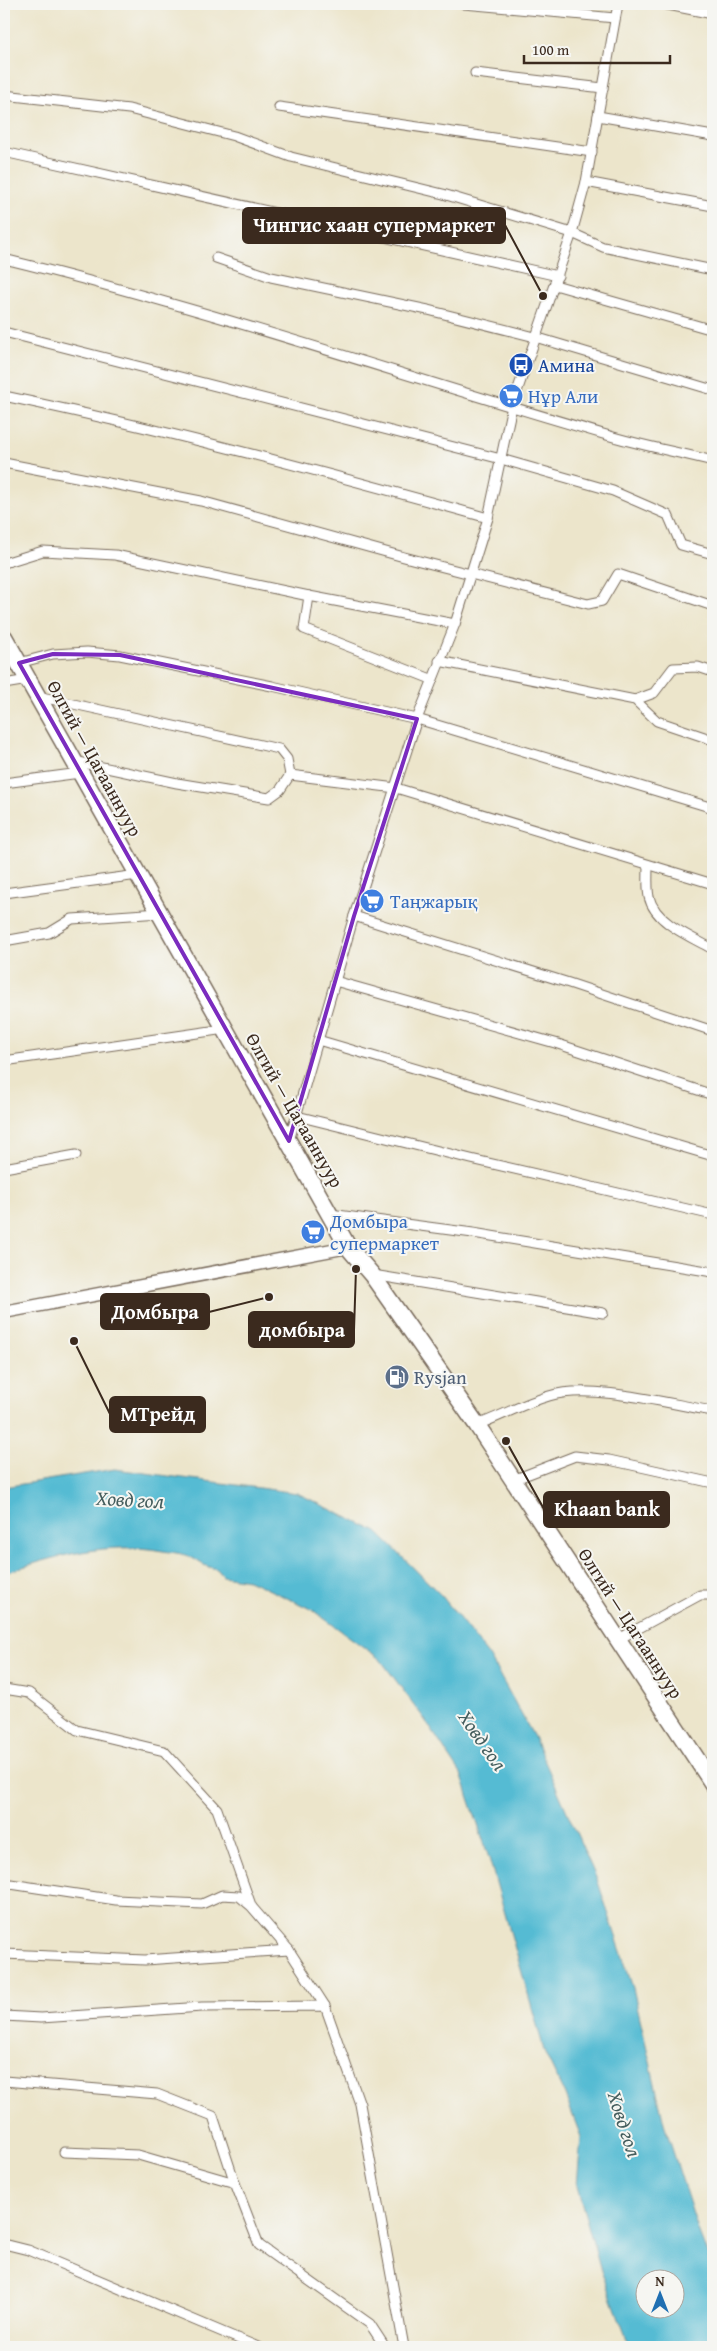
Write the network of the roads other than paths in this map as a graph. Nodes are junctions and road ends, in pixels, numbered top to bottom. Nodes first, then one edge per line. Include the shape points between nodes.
1 (464, 4) edge
2 (618, 4) edge
3 (663, 4) edge
4 (713, 14) edge
5 (615, 18) junction
6 (475, 73) dead end
7 (603, 88) junction
8 (4, 95) edge
9 (279, 107) dead end
10 (598, 116) junction
11 (713, 136) edge
12 (4, 152) edge
13 (592, 152) junction
14 (586, 182) junction
15 (713, 206) edge
16 (572, 233) junction
17 (216, 258) dead end
18 (4, 259) edge
19 (713, 270) edge
20 (557, 280) junction
21 (713, 330) edge
22 (4, 332) edge
23 (535, 337) junction
24 (713, 390) edge
25 (4, 396) edge
26 (512, 406) junction
27 (501, 459) junction
28 (713, 461) edge
29 (4, 463) edge
30 (488, 518) junction
31 (713, 554) edge
32 (4, 563) edge
33 (471, 574) junction
34 (309, 596) junction
35 (713, 606) edge
36 (455, 624) junction
37 (4, 637) edge
38 (439, 661) junction
39 (19, 663) junction
40 (713, 672) edge
41 (432, 679) junction
42 (28, 680) junction
43 (4, 684) edge
44 (37, 696) junction
45 (635, 700) junction
46 (417, 719) junction
47 (713, 740) edge
48 (77, 767) junction
49 (290, 775) junction
50 (4, 783) edge
51 (396, 788) junction
52 (713, 808) edge
53 (648, 865) junction
54 (138, 875) junction
55 (713, 884) edge
56 (4, 893) edge
57 (160, 913) junction
58 (354, 916) junction
59 (4, 941) edge
60 (713, 949) edge
61 (335, 981) junction
62 (225, 1029) junction
63 (713, 1031) edge
64 (318, 1040) junction
65 (4, 1061) edge
66 (713, 1096) edge
67 (297, 1116) junction
68 (289, 1141) junction
69 (76, 1155) dead end
70 (713, 1156) edge
71 (4, 1168) edge
72 (330, 1214) junction
73 (713, 1215) edge
74 (348, 1247) junction
75 (713, 1272) edge
76 (372, 1274) junction
77 (4, 1312) edge
78 (603, 1313) dead end
79 (713, 1412) edge
80 (477, 1425) junction
81 (513, 1480) junction
82 (713, 1483) edge
83 (713, 1595) edge
84 (618, 1640) junction
85 (4, 1689) edge
86 (708, 1766) edge
87 (713, 1784) edge
88 (4, 1883) edge
89 (251, 1906) junction
90 (289, 1950) junction
91 (4, 1954) edge
92 (325, 2006) junction
93 (4, 2016) edge
94 (4, 2081) edge
95 (64, 2152) dead end
96 (235, 2183) junction
97 (4, 2244) edge
98 (258, 2347) edge
99 (385, 2347) edge
100 (404, 2347) edge

1 - 5 street
2 - 5 street
3 - 4 street
5 - 7 street
6 - 7 street
7 - 10 street
8 - 16 street via 129,109 234,136 291,157 443,194
9 - 13 street
10 - 11 street
10 - 13 street
12 - 20 street
13 - 14 street
14 - 15 street
14 - 16 street
16 - 19 street via 603,247
16 - 20 street
17 - 23 street via 271,277 428,310
18 - 26 street via 90,280
20 - 21 street
20 - 23 street
22 - 27 street
23 - 24 street
23 - 26 street
25 - 30 street via 131,423 296,464
26 - 27 street
26 - 28 street via 605,435
27 - 30 street
27 - 31 street via 612,491 668,515 681,545
29 - 33 street via 201,501
30 - 33 street
32 - 34 street via 43,551 115,555
33 - 35 street via 588,604 602,601 618,574
33 - 36 street
34 - 36 street
34 - 41 street via 304,629
36 - 38 street
37 - 39 highway, Өлгий — Цагааннуур
38 - 41 street
38 - 45 street
39 - 42 highway, Өлгий — Цагааннуур
39 - 46 street via 53,654 87,652 120,655
40 - 45 street via 698,667 673,668 654,693
41 - 46 street
42 - 43 street
42 - 44 highway, Өлгий — Цагааннуур
44 - 48 highway, Өлгий — Цагааннуур
44 - 49 street via 279,749 287,759
45 - 47 street via 657,720
46 - 51 street
46 - 52 street
48 - 49 street via 268,798 280,790
48 - 50 street
48 - 54 highway, Өлгий — Цагааннуур
49 - 51 street
51 - 53 street
51 - 58 street
53 - 55 street
53 - 60 street via 649,897 657,914
54 - 56 street
54 - 57 highway, Өлгий — Цагааннуур
57 - 59 street via 72,919 50,933
57 - 62 highway, Өлгий — Цагааннуур
58 - 61 street
58 - 63 street
61 - 64 street
61 - 66 street via 555,1043
62 - 65 street
62 - 68 highway, Өлгий — Цагааннуур
64 - 67 street
64 - 70 street
67 - 68 street
67 - 73 street
68 - 72 highway, Өлгий — Цагааннуур
69 - 71 street
72 - 74 highway, Өлгий — Цагааннуур
72 - 75 street via 473,1233
74 - 76 highway, Өлгий — Цагааннуур
74 - 77 street
76 - 78 street
76 - 80 highway, Өлгий — Цагааннуур
79 - 80 street via 584,1393 550,1396
80 - 81 highway, Өлгий — Цагааннуур
81 - 82 street via 575,1456 609,1460
81 - 84 highway, Өлгий — Цагааннуур
83 - 84 street via 700,1595
84 - 86 highway, Өлгий — Цагааннуур
85 - 89 street via 29,1693 77,1730 164,1751 217,1809
86 - 87 highway, Өлгий — Цагааннуур
88 - 89 street via 116,1900 202,1904 222,1896 239,1896
89 - 90 street
90 - 91 street via 145,1960
90 - 92 street
92 - 93 street via 202,2007 42,2018
92 - 100 street via 360,2104
94 - 96 street via 157,2094 213,2116
95 - 96 street via 138,2155
96 - 99 street via 259,2245 370,2324
97 - 98 street via 28,2250

